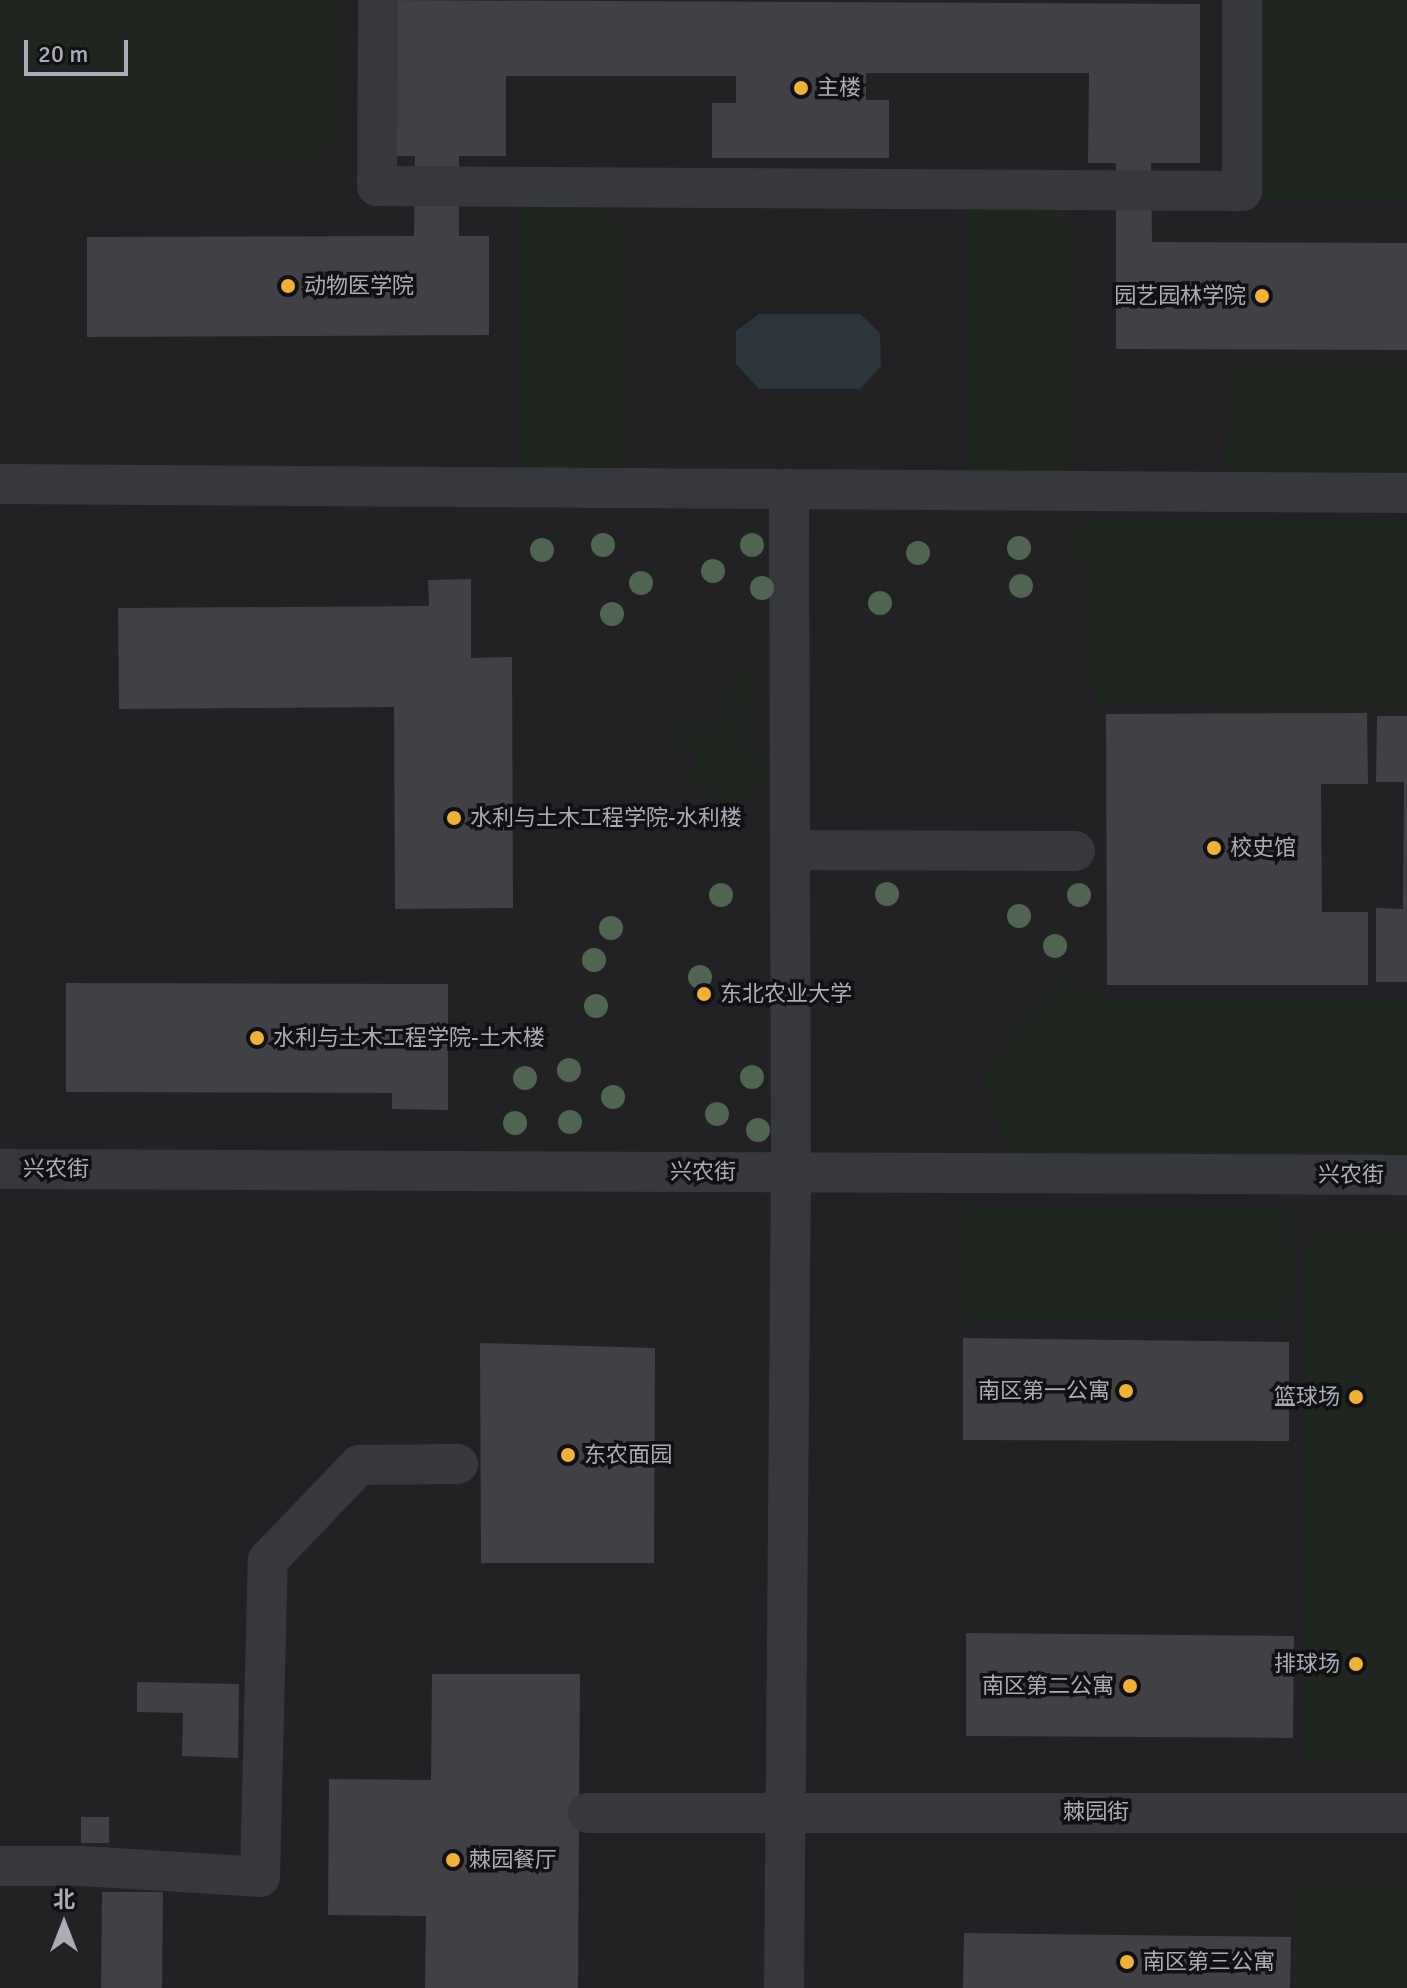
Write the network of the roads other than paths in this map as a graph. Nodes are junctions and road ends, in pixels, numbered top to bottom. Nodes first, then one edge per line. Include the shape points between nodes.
1 (378, 0) edge
2 (1242, 0) edge
3 (0, 484) edge
4 (789, 489) junction
5 (1407, 493) edge
6 (790, 850) junction
7 (1075, 851) dead end
8 (0, 1169) edge
9 (791, 1173) junction
10 (1407, 1175) edge
11 (458, 1464) dead end
12 (785, 1811) junction
13 (588, 1813) dead end
14 (1407, 1813) edge
15 (0, 1866) edge
16 (784, 1988) edge

1 - 2 street via 377,186 1242,191
3 - 4 street
4 - 5 street
4 - 6 street
6 - 7 street
6 - 9 street
8 - 9 street, 兴农街
9 - 10 street, 兴农街
9 - 12 street
11 - 15 street via 359,1465 268,1560 260,1877
12 - 13 street, 棘园街
12 - 14 street, 棘园街
12 - 16 street

